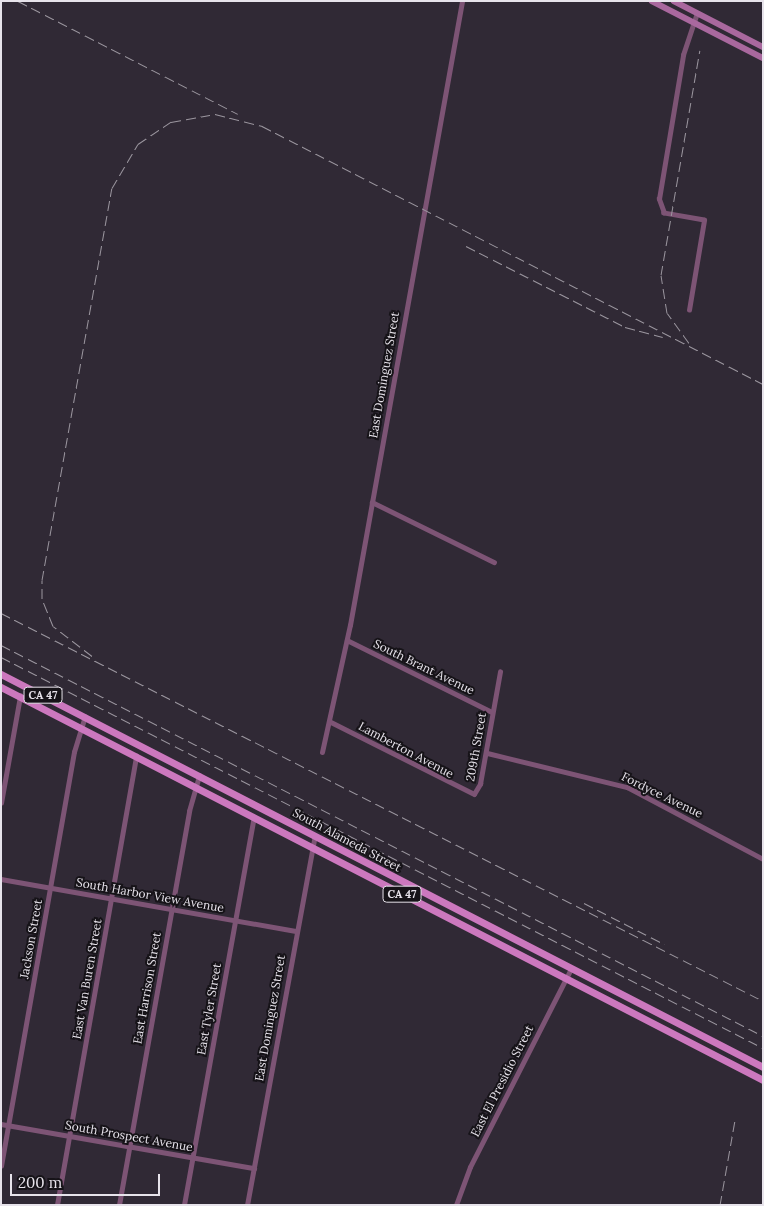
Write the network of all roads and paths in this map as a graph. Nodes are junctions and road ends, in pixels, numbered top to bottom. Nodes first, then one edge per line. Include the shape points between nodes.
1 (462, 1) edge
2 (652, 1) edge
3 (674, 1) edge
4 (698, 13) junction
5 (693, 22) junction
6 (763, 47) edge
7 (763, 58) edge
8 (689, 310) dead end
9 (372, 502) junction
10 (494, 562) dead end
11 (347, 640) junction
12 (500, 672) dead end
13 (1, 674) edge
14 (1, 687) edge
15 (20, 696) junction
16 (492, 712) junction
17 (84, 717) junction
18 (330, 722) junction
19 (79, 727) junction
20 (322, 752) dead end
21 (487, 753) junction
22 (136, 756) junction
23 (199, 775) junction
24 (194, 786) junction
25 (474, 794) joint
26 (1, 803) edge
27 (254, 817) junction
28 (315, 836) junction
29 (310, 845) junction
30 (763, 859) edge
31 (1, 879) edge
32 (50, 888) junction
33 (111, 899) junction
34 (171, 910) junction
35 (235, 921) junction
36 (295, 931) junction
37 (499, 932) junction
38 (494, 942) junction
39 (571, 969) junction
40 (566, 979) junction
41 (742, 1057) junction
42 (737, 1066) junction
43 (763, 1067) edge
44 (763, 1080) edge
45 (1, 1124) edge
46 (8, 1125) junction
47 (69, 1136) junction
48 (129, 1146) junction
49 (193, 1157) junction
50 (1, 1166) edge
51 (254, 1168) junction
52 (57, 1205) edge
53 (119, 1205) edge
54 (184, 1205) edge
55 (248, 1205) edge
56 (456, 1205) edge

1 - 9 street, East Dominguez Street
2 - 5 main road
3 - 4 main road
4 - 5 street
4 - 6 main road
5 - 7 main road
5 - 8 street via 659,199 664,213 704,220
9 - 10 street
9 - 11 street, East Dominguez Street
11 - 16 street, South Brant Avenue
11 - 18 street, East Dominguez Street
12 - 16 street, 209th Street
13 - 17 main road, South Alameda Street / CA 47
14 - 15 main road, South Alameda Street / CA 47
15 - 19 main road, South Alameda Street / CA 47
15 - 26 street
16 - 21 street, 209th Street
17 - 19 street, Jackson Street
17 - 23 main road, South Alameda Street / CA 47
18 - 20 street, East Dominguez Street
18 - 25 street, Lamberton Avenue
19 - 22 main road, South Alameda Street / CA 47
19 - 32 street, Jackson Street
21 - 25 street, 209th Street
21 - 30 street, Fordyce Avenue via 627,787
22 - 24 main road, South Alameda Street / CA 47
22 - 33 street, East Van Buren Street
23 - 24 street, East Harrison Street
23 - 28 main road, South Alameda Street / CA 47
24 - 27 main road, South Alameda Street / CA 47
24 - 34 street, East Harrison Street
27 - 29 main road, South Alameda Street / CA 47
27 - 35 street, East Tyler Street
28 - 29 street, East Dominguez Street
28 - 37 main road, South Alameda Street / CA 47
29 - 36 street, East Dominguez Street
29 - 38 main road, South Alameda Street / CA 47
31 - 32 street, South Harbor View Avenue
32 - 33 street, South Harbor View Avenue
32 - 46 street, Jackson Street
33 - 34 street, South Harbor View Avenue
33 - 47 street, East Van Buren Street
34 - 35 street, South Harbor View Avenue
34 - 48 street, East Harrison Street
35 - 36 street, South Harbor View Avenue
35 - 49 street, East Tyler Street
36 - 51 street, East Dominguez Street
37 - 38 main road
37 - 39 main road, South Alameda Street / CA 47
38 - 40 main road, South Alameda Street / CA 47
39 - 40 street, East El Presidio Street
39 - 41 main road, South Alameda Street / CA 47
40 - 42 main road, South Alameda Street / CA 47
40 - 56 street, East El Presidio Street via 477,1152
41 - 42 main road
41 - 43 main road, South Alameda Street / CA 47
42 - 44 main road, South Alameda Street / CA 47
45 - 46 street, South Prospect Avenue
46 - 47 street, South Prospect Avenue
46 - 50 street, Jackson Street
47 - 48 street, South Prospect Avenue
47 - 52 street, East Van Buren Street
48 - 49 street, South Prospect Avenue
48 - 53 street, East Harrison Street
49 - 51 street, South Prospect Avenue
49 - 54 street, East Tyler Street
51 - 55 street, East Dominguez Street

